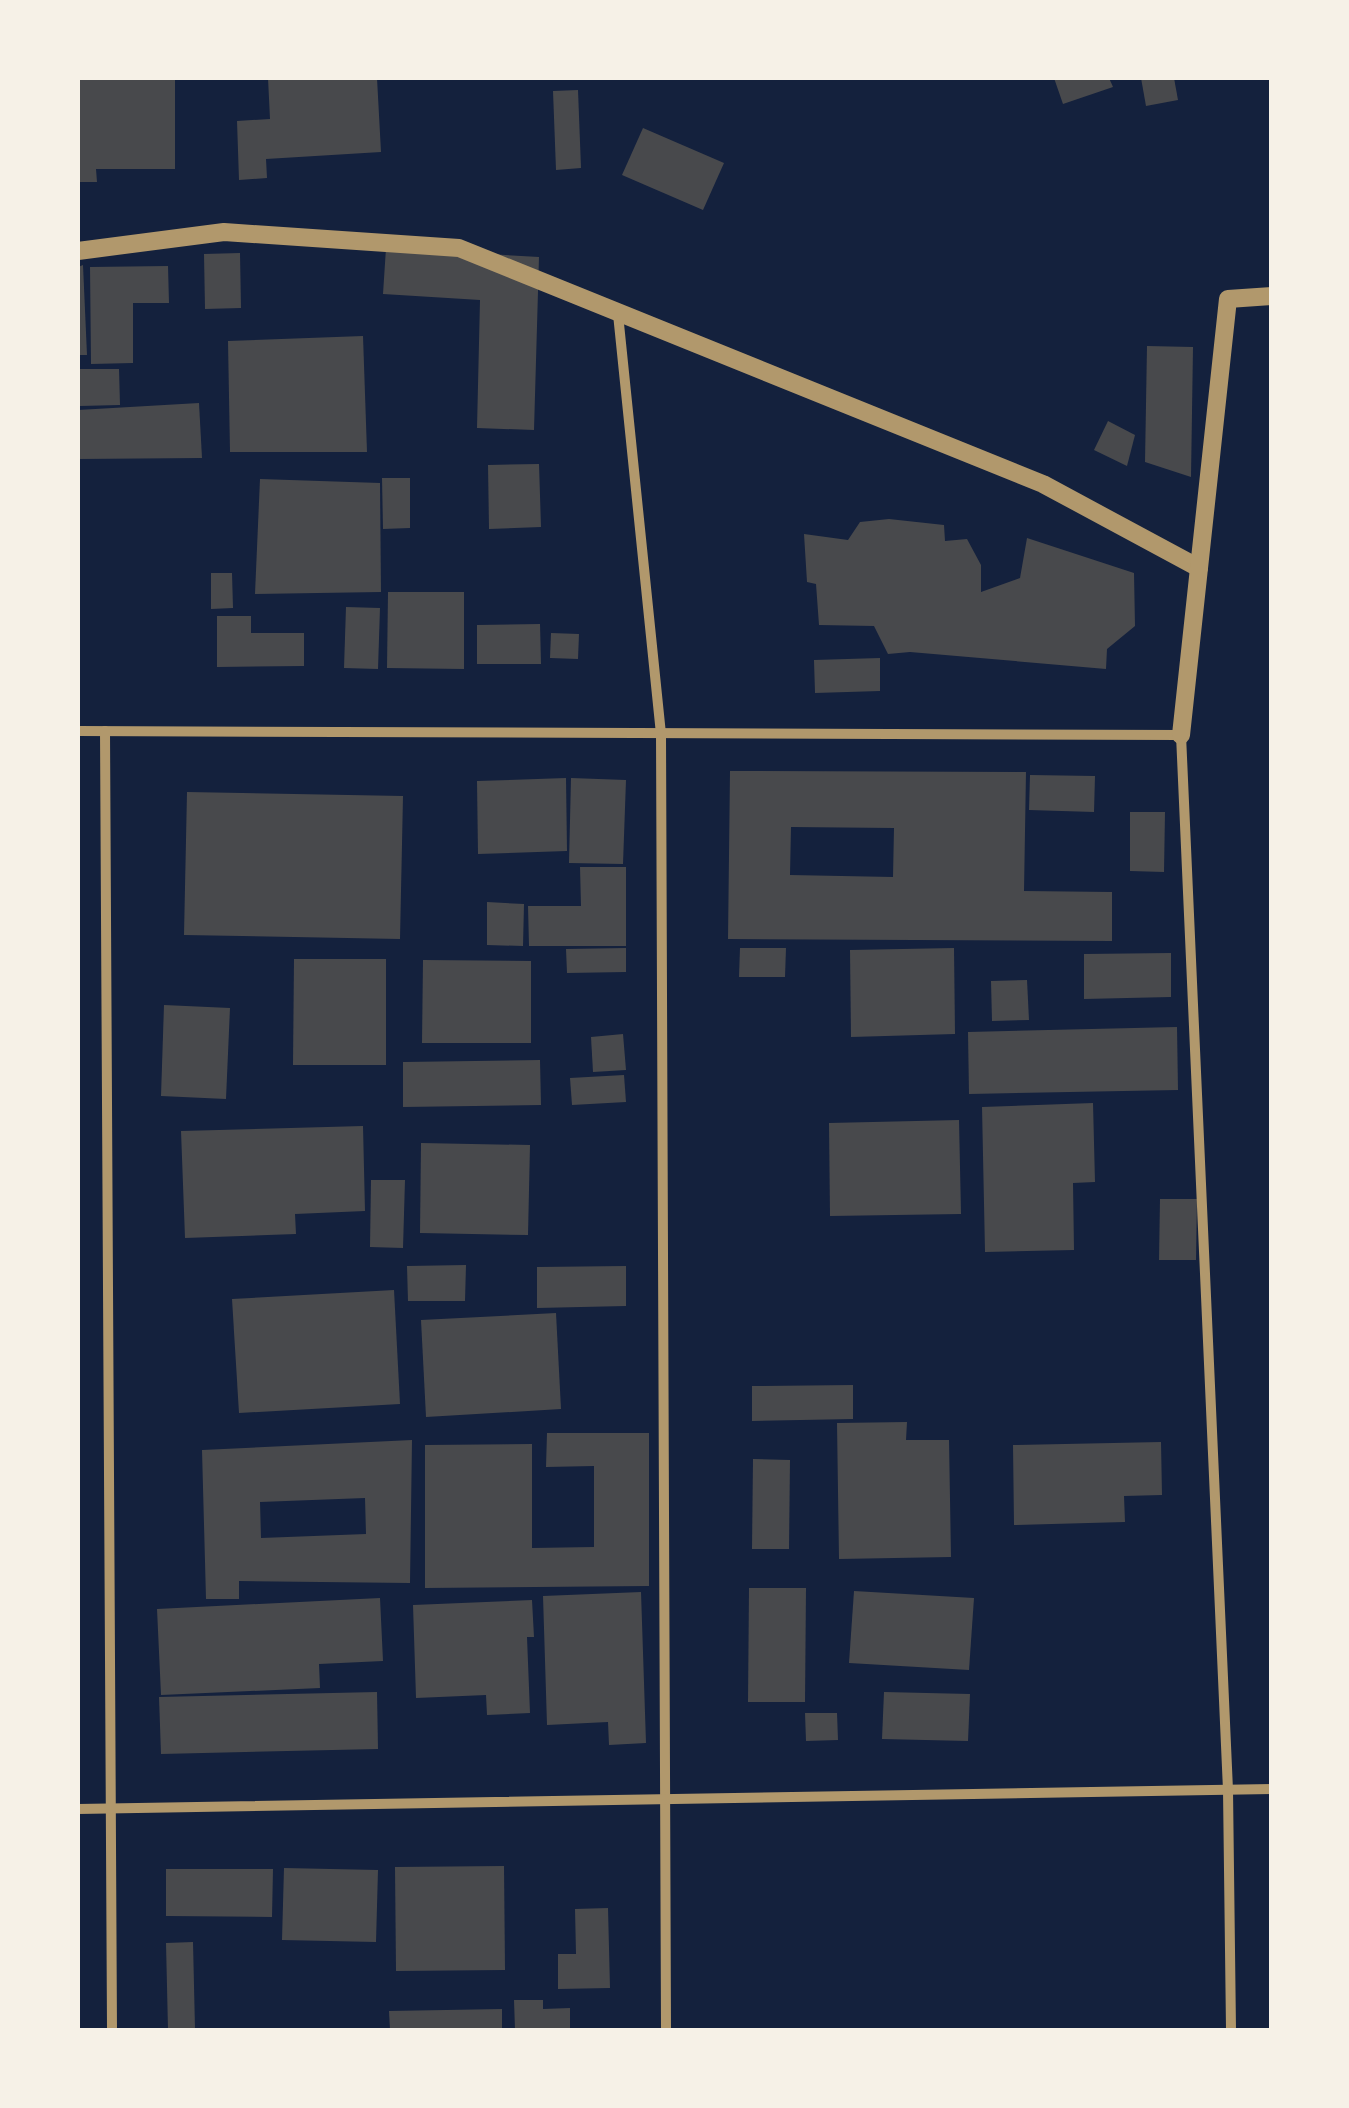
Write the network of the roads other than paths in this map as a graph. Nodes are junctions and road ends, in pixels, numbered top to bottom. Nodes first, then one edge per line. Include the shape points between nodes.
1 (78, 251) edge
2 (1272, 296) edge
3 (618, 314) junction
4 (1199, 568) junction
5 (78, 731) edge
6 (105, 731) junction
7 (661, 734) junction
8 (1181, 735) junction
9 (1272, 1789) edge
10 (1228, 1790) junction
11 (665, 1798) junction
12 (78, 1809) edge
13 (111, 1809) junction
14 (112, 2030) edge
15 (666, 2030) edge
16 (1231, 2030) edge

1 - 3 street via 224,232 458,248
2 - 4 street via 1228,299
3 - 4 street via 1043,484
3 - 7 street
4 - 8 street
5 - 6 street
6 - 7 street
6 - 13 street
7 - 8 street
7 - 11 street
8 - 10 street
9 - 10 street
10 - 11 street
10 - 16 street
11 - 13 street
11 - 15 street
12 - 13 street
13 - 14 street

